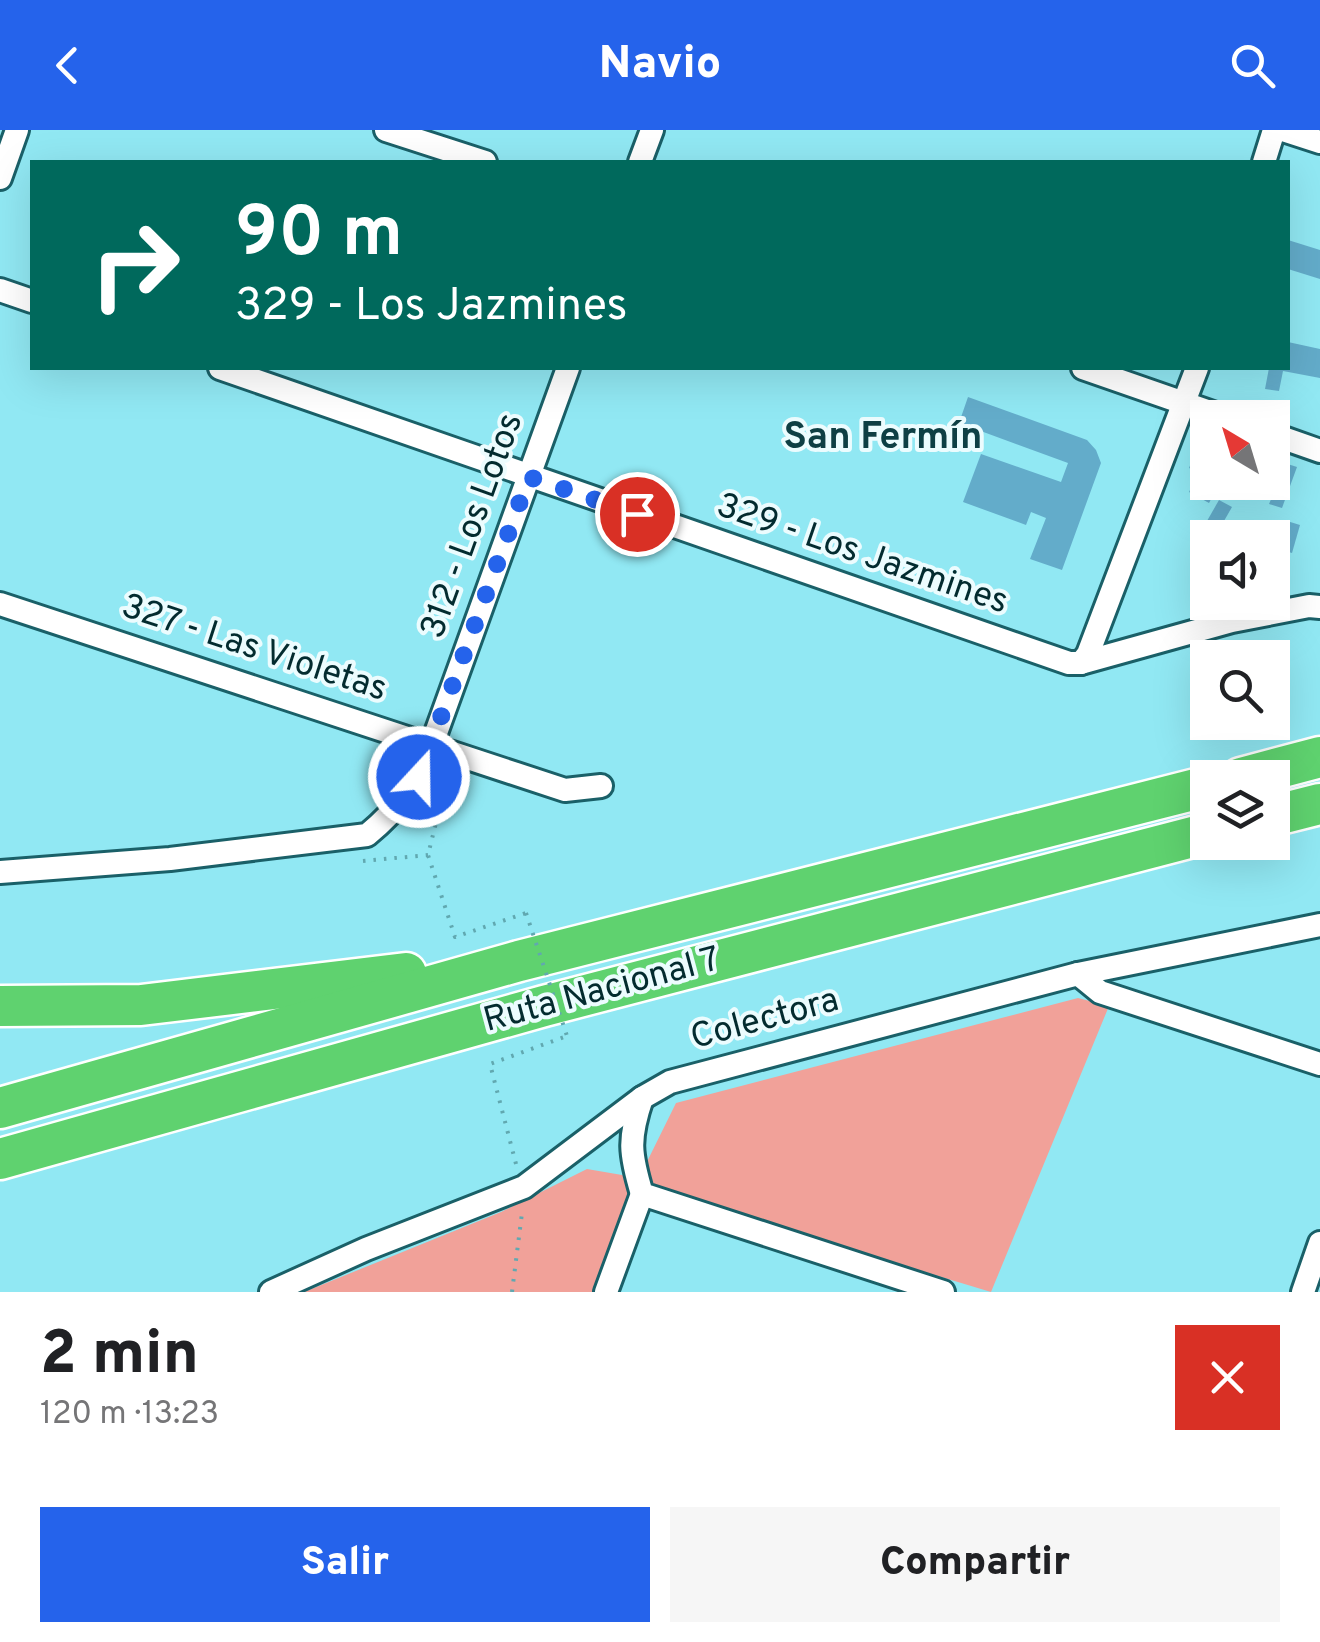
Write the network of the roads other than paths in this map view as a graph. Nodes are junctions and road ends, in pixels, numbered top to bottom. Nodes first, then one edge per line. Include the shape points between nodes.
1 (17, 130) edge
2 (386, 130) edge
3 (652, 130) edge
4 (1274, 130) edge
5 (1283, 130) edge
6 (1320, 142) edge
7 (479, 160) edge
8 (641, 160) edge
9 (1265, 160) edge
10 (0, 178) edge
11 (0, 290) edge
12 (30, 300) edge
13 (226, 370) edge
14 (567, 370) edge
15 (1090, 370) edge
16 (1196, 370) edge
17 (1186, 402) junction
18 (1190, 404) edge
19 (1290, 440) edge
20 (1320, 451) edge
21 (529, 477) junction
22 (0, 604) edge
23 (1320, 607) edge
24 (1081, 663) junction
25 (443, 747) junction
26 (1320, 757) edge
27 (1290, 765) edge
28 (600, 786) dead end
29 (1190, 791) edge
30 (1320, 804) edge
31 (1290, 812) edge
32 (1190, 838) edge
33 (0, 872) edge
34 (1320, 924) edge
35 (519, 960) junction
36 (1078, 974) junction
37 (0, 1006) edge
38 (1320, 1064) edge
39 (642, 1098) junction
40 (0, 1108) edge
41 (0, 1159) edge
42 (642, 1194) junction
43 (1320, 1243) edge
44 (939, 1291) edge
45 (270, 1292) edge
46 (606, 1292) edge
47 (1303, 1292) edge

1 - 10 street
2 - 7 street
3 - 8 street
4 - 9 street
5 - 6 street
11 - 12 street
13 - 21 street, 329 - Los Jazmines
14 - 21 street, 312 - Los Lotos
15 - 17 street
16 - 17 street
17 - 18 street
17 - 24 street
19 - 20 street
21 - 24 street, 329 - Los Jazmines
21 - 25 street, 312 - Los Lotos
22 - 25 street, 327 - Las Violetas
23 - 24 street via 1232,621
25 - 28 street, 327 - Las Violetas via 566,790
25 - 33 street, 312 - Los Lotos via 392,815 367,834
26 - 27 highway
29 - 35 highway, Ruta Nacional 7
30 - 31 highway
32 - 41 highway, Ruta Nacional 7 via 544,1006
34 - 36 street, Colectora
35 - 37 highway via 142,1005
35 - 40 highway, Ruta Nacional 7
36 - 38 street via 1100,992
36 - 39 street, Colectora via 693,1074
39 - 42 street via 630,1156
39 - 45 street, Colectora via 524,1187
42 - 44 street
42 - 46 street
43 - 47 street

